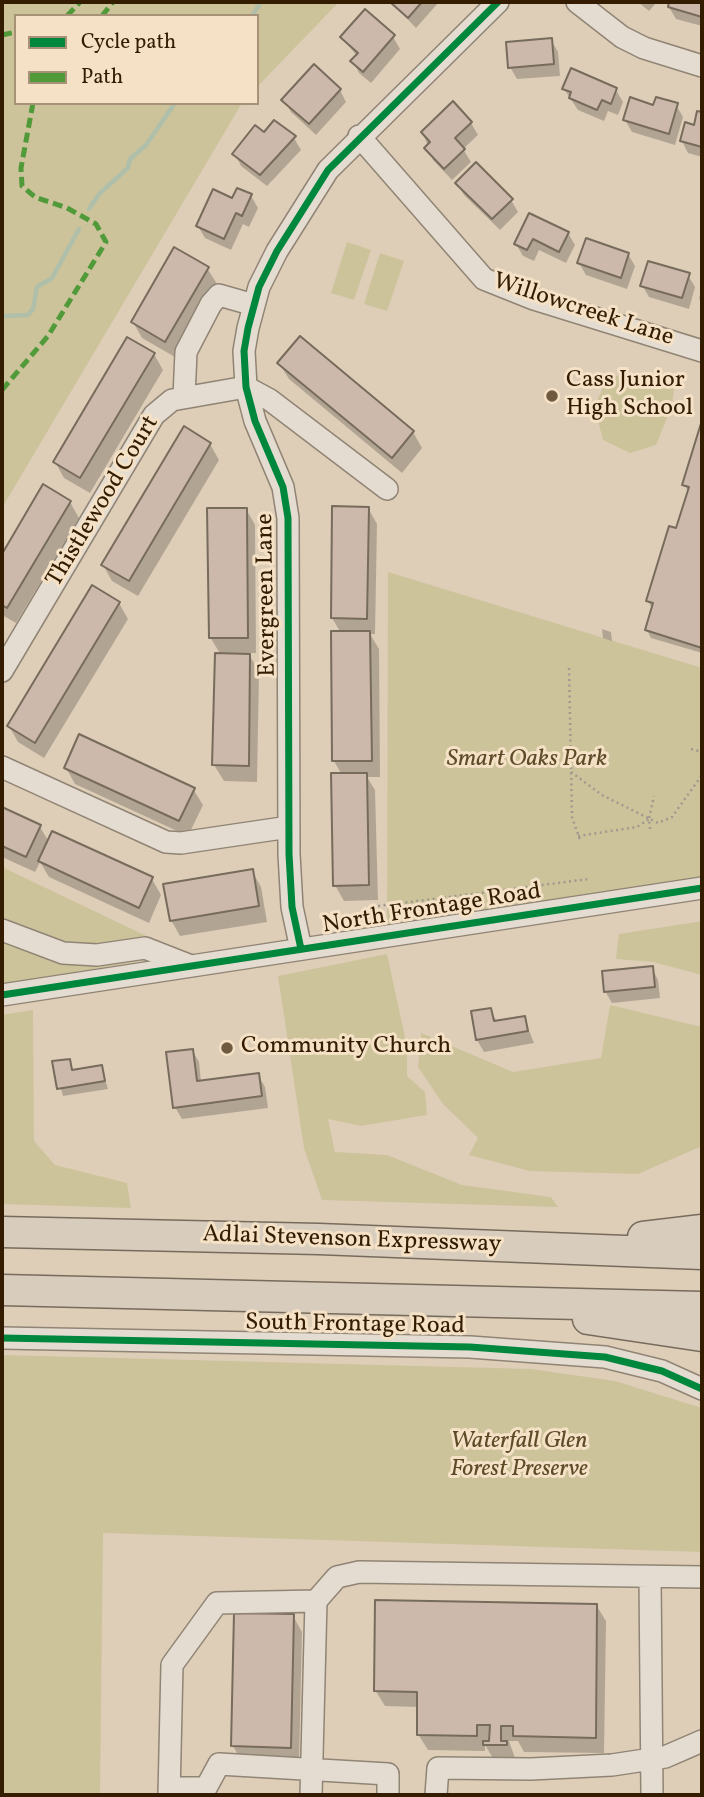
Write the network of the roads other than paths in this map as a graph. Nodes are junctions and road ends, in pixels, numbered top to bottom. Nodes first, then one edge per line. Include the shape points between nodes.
1 (498, 2) edge
2 (577, 2) edge
3 (702, 66) edge
4 (359, 136) junction
5 (254, 305) junction
6 (702, 351) edge
7 (246, 387) junction
8 (184, 397) junction
9 (387, 489) dead end
10 (2, 671) edge
11 (2, 767) edge
12 (289, 827) junction
13 (702, 888) edge
14 (2, 930) edge
15 (301, 949) junction
16 (191, 965) junction
17 (2, 995) edge
18 (702, 1230) edge
19 (2, 1232) edge
20 (548, 1247) junction
21 (702, 1254) edge
22 (2, 1290) edge
23 (470, 1301) junction
24 (702, 1307) edge
25 (702, 1336) edge
26 (2, 1338) edge
27 (702, 1389) edge
28 (650, 1577) junction
29 (702, 1577) edge
30 (316, 1601) junction
31 (697, 1744) edge
32 (651, 1759) junction
33 (312, 1767) junction
34 (169, 1792) edge
35 (311, 1795) edge
36 (388, 1795) edge
37 (436, 1795) edge
38 (652, 1795) edge

1 - 4 street, Evergreen Lane
2 - 3 street via 622,37
4 - 5 street, Evergreen Lane via 328,170 295,219
4 - 6 street, Willowcreek Lane via 484,279
5 - 7 street, Evergreen Lane via 244,351
5 - 8 street via 219,295 211,304 186,352
7 - 8 street, Thistlewood Court
7 - 9 street via 270,400
7 - 12 street, Evergreen Lane via 282,487 288,519
8 - 10 street, Thistlewood Court via 172,400 154,415
11 - 12 street via 166,842
12 - 15 street, Evergreen Lane via 291,897
13 - 15 street, North Frontage Road
14 - 16 street via 63,953 96,955 145,948
15 - 16 street, North Frontage Road
16 - 17 street, North Frontage Road
18 - 20 highway
19 - 20 highway, Adlai Stevenson Expressway
20 - 21 highway, Adlai Stevenson Expressway
22 - 23 highway
23 - 24 highway
23 - 25 highway
26 - 27 street, South Frontage Road via 470,1347 592,1356 662,1371
28 - 29 street
28 - 30 street via 359,1572 337,1577
28 - 32 street
30 - 33 street
30 - 34 street via 217,1603 172,1665
31 - 32 street
31 - 38 street
32 - 37 street via 531,1769 438,1768
32 - 38 street
33 - 34 street via 219,1763 206,1788
33 - 35 street
33 - 36 street via 388,1774

